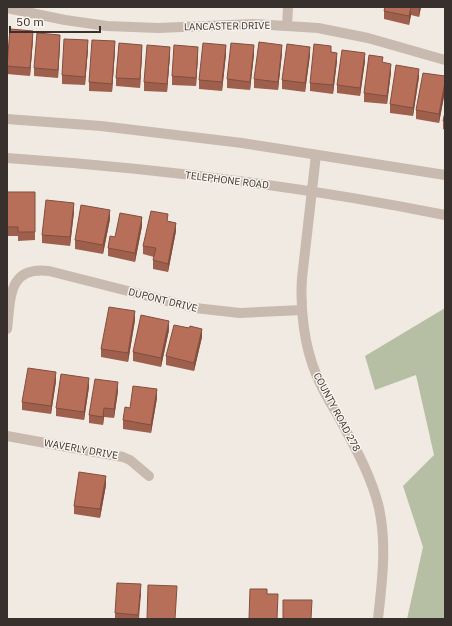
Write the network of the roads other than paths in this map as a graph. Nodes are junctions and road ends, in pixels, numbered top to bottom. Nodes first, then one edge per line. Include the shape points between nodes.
1 (288, 7) edge
2 (13, 8) edge
3 (287, 26) junction
4 (444, 58) edge
5 (7, 119) edge
6 (316, 155) junction
7 (7, 158) edge
8 (445, 174) edge
9 (312, 191) junction
10 (445, 215) edge
11 (302, 310) junction
12 (7, 329) edge
13 (7, 436) edge
14 (149, 476) dead end
15 (378, 619) edge

1 - 3 street
2 - 3 street, LANCASTER DRIVE via 65,20 107,26
3 - 4 street, LANCASTER DRIVE via 318,28 368,38
5 - 6 street via 108,127 242,143
6 - 8 street
6 - 9 street, COUNTY ROAD 278
7 - 9 street, TELEPHONE ROAD via 70,162
9 - 10 street, TELEPHONE ROAD
9 - 11 street, COUNTY ROAD 278 via 302,278
11 - 12 street, DUPONT DRIVE via 240,313 195,308 40,270 27,272 16,281
11 - 15 street, COUNTY ROAD 278 via 316,374 363,464 378,507 384,538
13 - 14 street, WAVERLY DRIVE via 123,457

